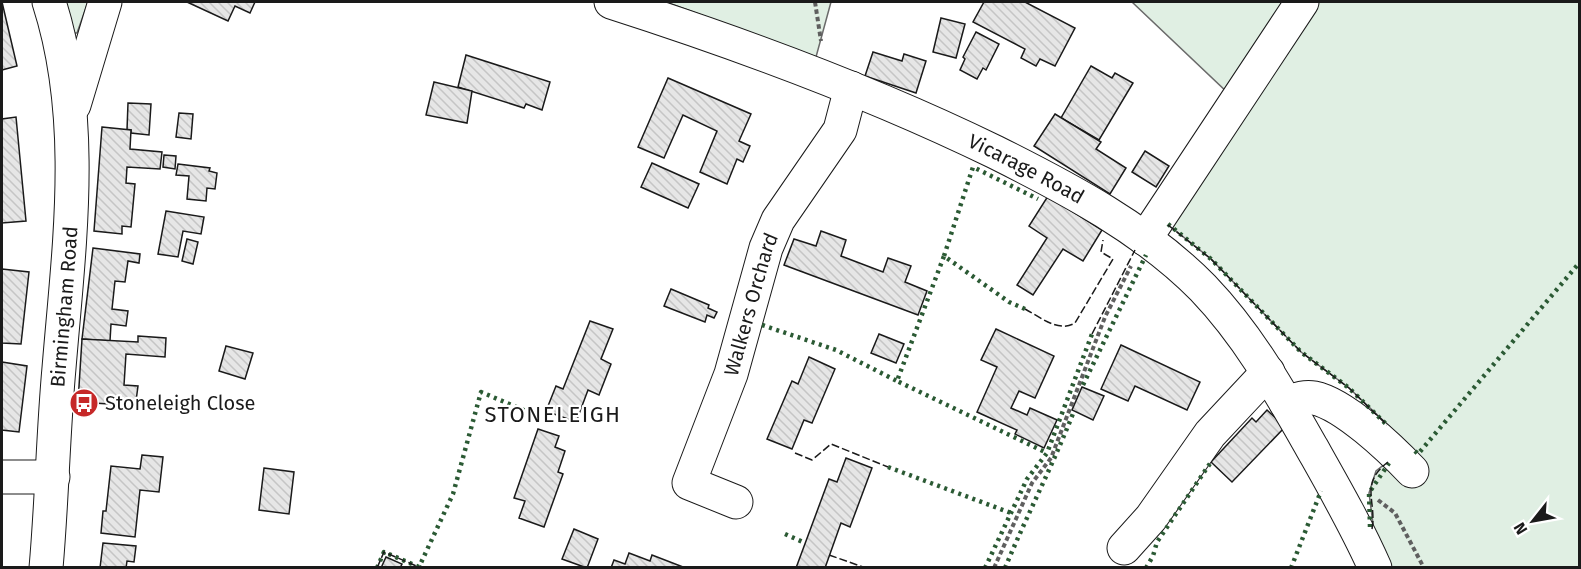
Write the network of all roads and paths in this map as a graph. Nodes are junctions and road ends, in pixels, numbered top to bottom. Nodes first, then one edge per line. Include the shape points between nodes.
1 (49, 2) edge
2 (105, 2) edge
3 (611, 2) edge
4 (1302, 2) edge
5 (850, 88) junction
6 (71, 116) junction
7 (1145, 239) junction
8 (1268, 372) junction
9 (1286, 403) junction
10 (1412, 471) dead end
11 (2, 477) edge
12 (53, 477) junction
13 (736, 502) dead end
14 (1124, 548) dead end
15 (46, 567) edge
16 (994, 567) edge
17 (1375, 567) edge

1 - 6 street
2 - 6 street
3 - 5 street, Vicarage Road via 705,32
4 - 7 street
5 - 7 street, Vicarage Road via 935,123 1064,186
5 - 13 street, Walkers Orchard via 840,129 778,220 766,248 731,374 689,483
6 - 12 street, Birmingham Road via 73,194
7 - 8 street, Vicarage Road via 1223,309
7 - 16 path via 1105,317 1051,458 1032,483
8 - 9 street, Vicarage Road
8 - 14 street via 1210,434 1151,518
9 - 10 street via 1315,398 1352,417
9 - 17 street, Vicarage Road
11 - 12 street
12 - 15 street, Birmingham Road

